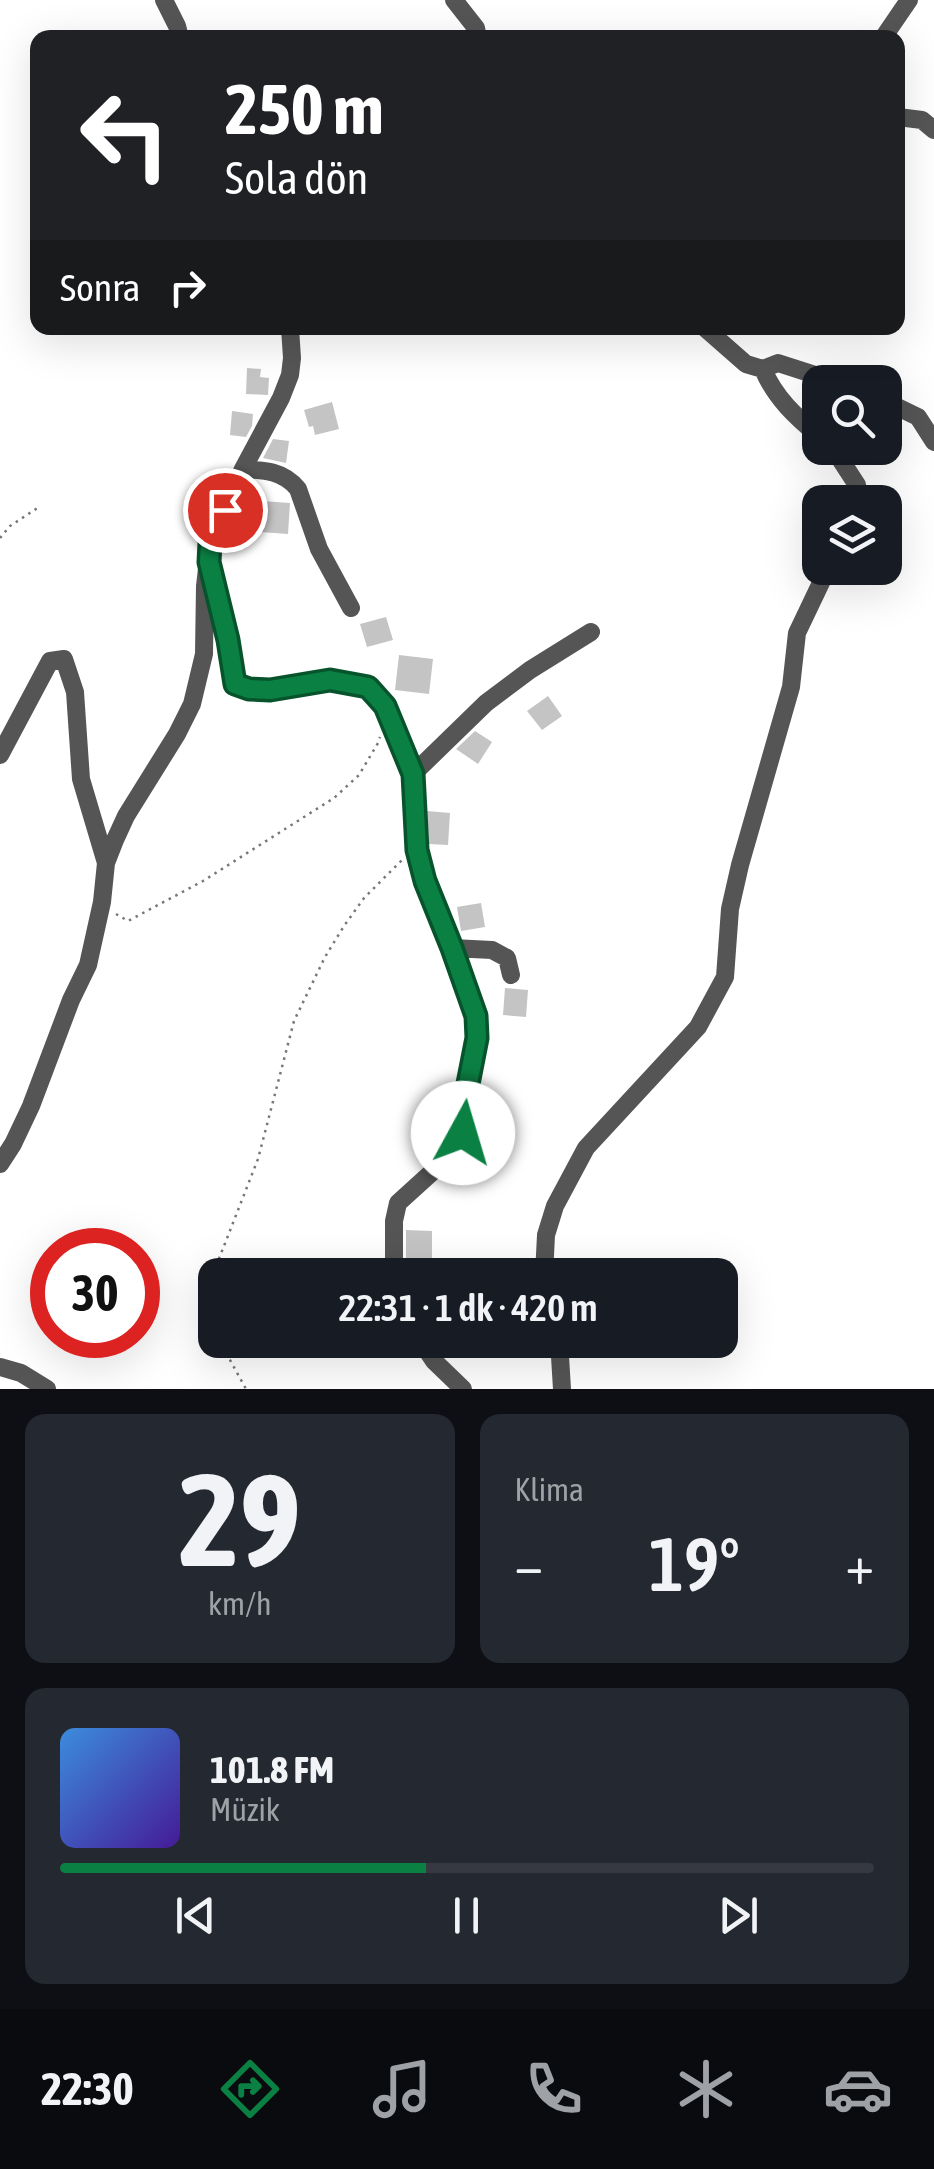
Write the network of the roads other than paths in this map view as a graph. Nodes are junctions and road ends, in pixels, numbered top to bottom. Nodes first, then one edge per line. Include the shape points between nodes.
1 (164, 0) edge
2 (454, 0) edge
3 (908, 0) edge
4 (178, 30) edge
5 (476, 30) edge
6 (888, 30) edge
7 (905, 118) edge
8 (934, 130) edge
9 (290, 335) edge
10 (713, 335) edge
11 (763, 369) junction
12 (802, 371) edge
13 (902, 409) edge
14 (802, 422) edge
15 (934, 442) edge
16 (243, 469) junction
17 (209, 562) junction
18 (820, 585) edge
19 (350, 608) dead end
20 (592, 632) dead end
21 (0, 755) edge
22 (413, 774) junction
23 (106, 863) junction
24 (452, 948) junction
25 (510, 975) dead end
26 (0, 1164) edge
27 (394, 1258) edge
28 (545, 1258) edge
29 (433, 1358) edge
30 (561, 1358) edge
31 (0, 1367) edge
32 (47, 1389) edge
33 (463, 1389) edge
34 (562, 1389) edge

1 - 4 street
2 - 5 street
3 - 6 street
7 - 8 street
9 - 16 street via 290,375
10 - 11 street via 746,364
11 - 12 street via 778,363
11 - 14 street
13 - 15 street via 918,417
16 - 17 street via 210,543
16 - 19 street via 267,470 293,482
17 - 22 street via 235,684 270,690 330,680 368,687 385,706
17 - 23 street via 204,654 192,704
18 - 28 street via 797,632 791,686 733,894 725,977 698,1027 586,1148 555,1206
20 - 22 street via 486,702
21 - 23 street via 50,661 64,658 75,692 82,779
22 - 24 street via 417,850
23 - 26 street via 88,964
24 - 25 street via 492,950 507,958
24 - 27 street via 476,1016 463,1133 452,1154 398,1203
29 - 33 street
30 - 34 street
31 - 32 street

